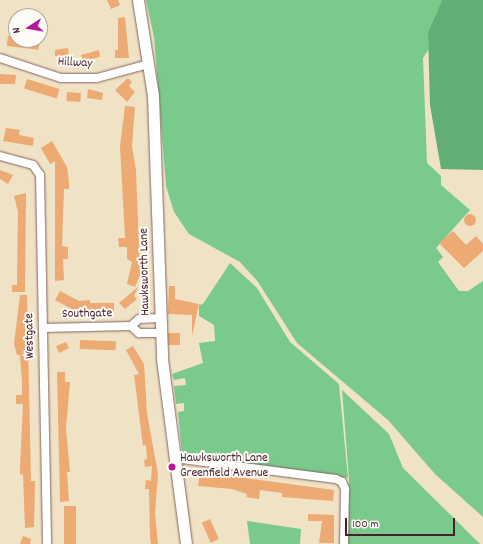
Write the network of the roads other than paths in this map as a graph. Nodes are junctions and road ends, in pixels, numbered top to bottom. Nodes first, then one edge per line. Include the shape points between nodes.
1 (138, 0) edge
2 (0, 58) edge
3 (150, 64) junction
4 (0, 156) edge
5 (160, 318) junction
6 (131, 326) junction
7 (43, 328) junction
8 (161, 333) junction
9 (174, 458) junction
10 (47, 544) edge
11 (186, 544) edge
12 (344, 544) edge

1 - 3 street, Hawksworth Lane
2 - 3 street, Hillway via 61,78 97,78
3 - 5 street, Hawksworth Lane via 159,212
4 - 7 street, Westgate via 33,165 40,175
5 - 6 street, Southgate via 139,319
5 - 8 street, Hawksworth Lane
6 - 7 street, Southgate
6 - 8 street, Southgate via 139,333
7 - 10 street, Westgate
8 - 9 street, Hawksworth Lane
9 - 11 street, Hawksworth Lane
9 - 12 street via 342,482

